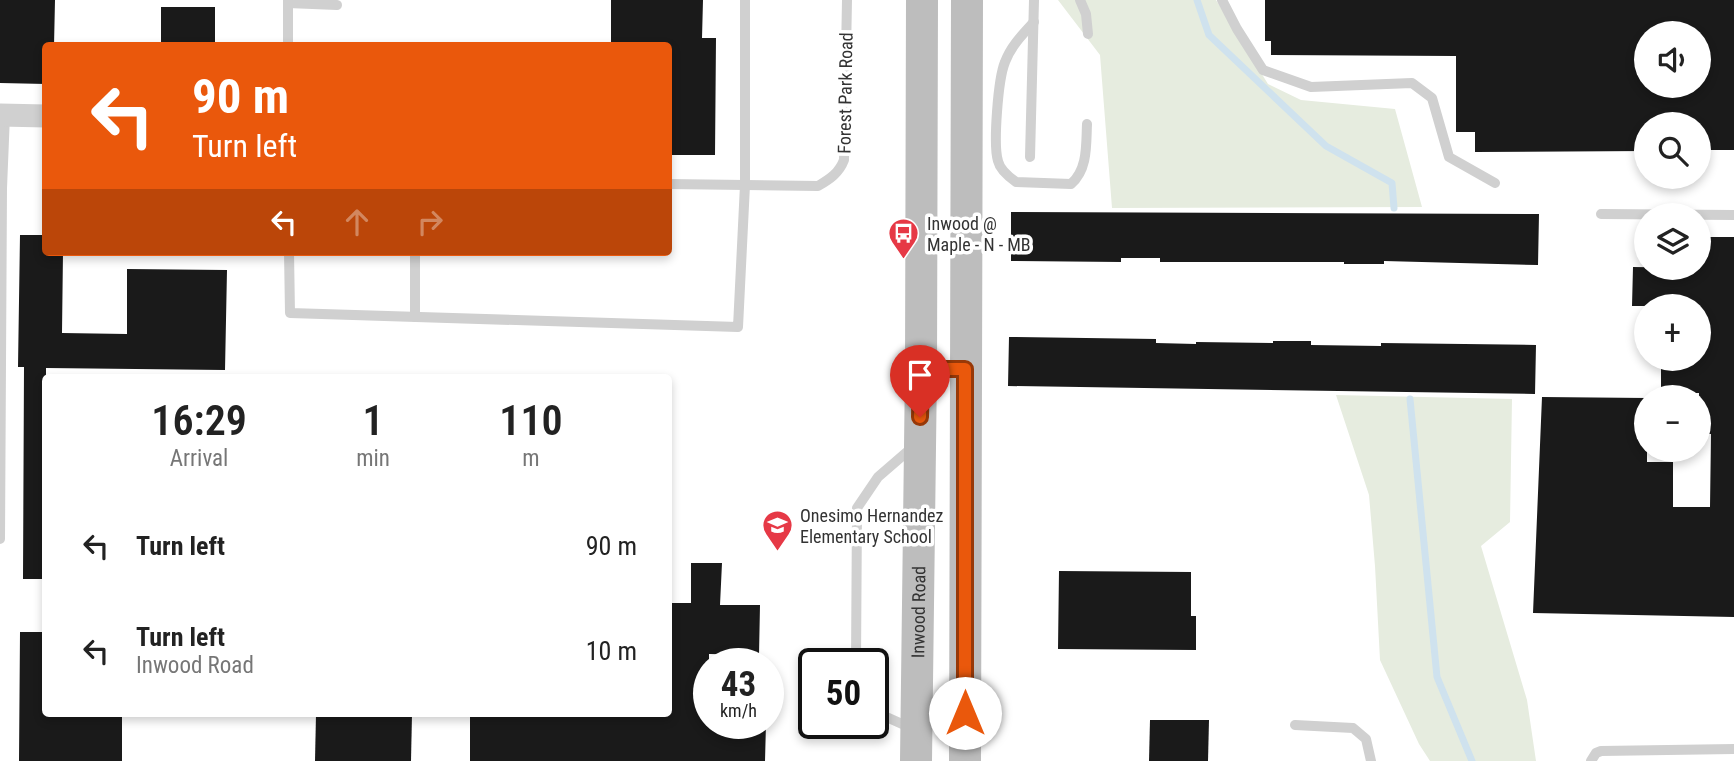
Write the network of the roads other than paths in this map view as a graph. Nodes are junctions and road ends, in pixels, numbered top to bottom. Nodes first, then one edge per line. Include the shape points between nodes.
1 (745, 0) edge
2 (847, 0) edge
3 (922, 0) edge
4 (967, 0) edge
5 (1034, 0) edge
6 (1080, 0) edge
7 (1222, 0) edge
8 (288, 1) edge
9 (337, 5) dead end
10 (1034, 22) junction
11 (1088, 34) dead end
12 (288, 42) edge
13 (3, 115) edge
14 (42, 116) edge
15 (1087, 124) dead end
16 (1030, 157) dead end
17 (1495, 183) dead end
18 (672, 184) edge
19 (746, 185) junction
20 (1601, 214) dead end
21 (1734, 215) edge
22 (289, 256) edge
23 (415, 256) edge
24 (415, 317) junction
25 (921, 369) junction
26 (965, 369) junction
27 (920, 441) junction
28 (0, 539) edge
29 (856, 648) edge
30 (889, 721) edge
31 (1295, 724) dead end
32 (916, 746) edge
33 (1734, 749) edge
34 (965, 761) edge
35 (1371, 761) edge
36 (1591, 761) edge

1 - 19 lane
2 - 19 lane, Forest Park Road via 841,168 818,186
3 - 25 main road, Inwood Road
4 - 26 main road
5 - 10 lane
6 - 11 lane
7 - 17 lane via 1263,71 1311,87 1412,83 1432,98 1449,157
8 - 9 lane
8 - 12 lane
10 - 15 lane via 1003,65 996,111 998,162 1016,182 1071,184 1079,177 1086,153
10 - 16 lane
13 - 14 street
13 - 28 lane
18 - 19 lane, Forest Park Road
19 - 24 lane via 738,327
20 - 21 lane
22 - 24 lane via 290,313
23 - 24 lane
25 - 26 main road
25 - 27 main road, Inwood Road
26 - 34 main road
27 - 29 lane via 878,477 857,508
27 - 32 main road, Inwood Road
30 - 32 lane
31 - 35 lane via 1353,727 1366,739
33 - 36 lane via 1601,751

